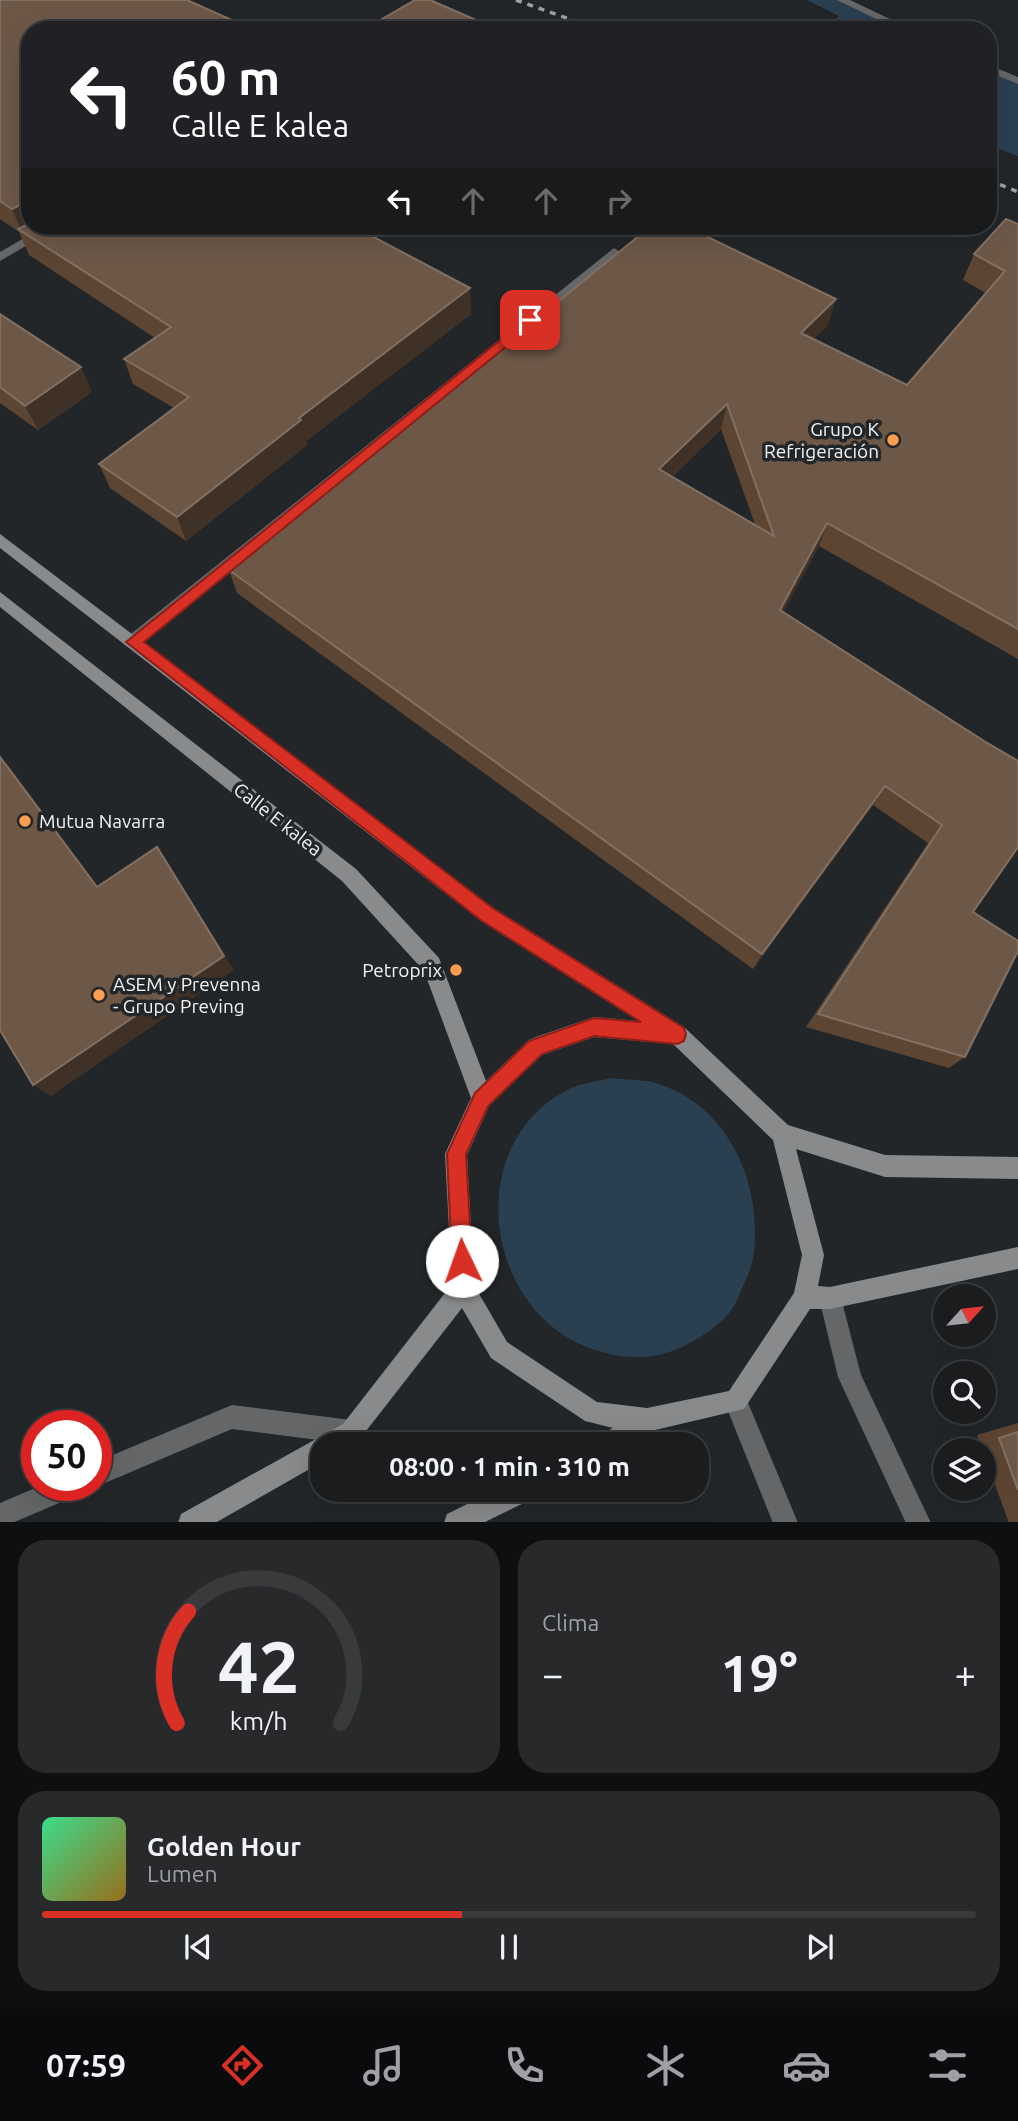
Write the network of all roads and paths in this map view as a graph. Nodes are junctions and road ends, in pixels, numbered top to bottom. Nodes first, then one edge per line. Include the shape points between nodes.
1 (842, 0) edge
2 (888, 21) edge
3 (997, 72) edge
4 (1018, 82) edge
5 (38, 235) edge
6 (614, 252) edge
7 (0, 257) edge
8 (0, 540) edge
9 (0, 598) edge
10 (133, 642) junction
11 (677, 1034) junction
12 (482, 1099) junction
13 (782, 1134) junction
14 (1018, 1168) edge
15 (1018, 1258) edge
16 (463, 1288) junction
17 (804, 1297) junction
18 (830, 1298) junction
19 (736, 1401) junction
20 (647, 1420) junction
21 (310, 1432) edge
22 (346, 1432) edge
23 (628, 1432) edge
24 (310, 1456) edge
25 (112, 1467) edge
26 (33, 1501) edge
27 (497, 1502) edge
28 (0, 1515) edge
29 (190, 1522) edge
30 (456, 1522) edge
31 (786, 1522) edge
32 (919, 1522) edge

1 - 2 street
3 - 4 street
5 - 7 street
6 - 10 street
8 - 10 main road
9 - 12 main road, Calle E kalea via 349,875 432,965
10 - 11 main road via 488,915
11 - 12 main road via 594,1027 536,1047
11 - 13 main road
12 - 16 main road via 456,1154
13 - 14 main road via 885,1166
13 - 17 main road via 813,1255
15 - 18 main road
16 - 20 main road via 499,1350 593,1413
16 - 22 main road
17 - 18 main road
17 - 19 main road
18 - 32 street via 850,1377
19 - 20 main road
19 - 31 street
20 - 23 main road
21 - 25 street via 232,1417
24 - 29 main road
26 - 28 street
27 - 30 main road

